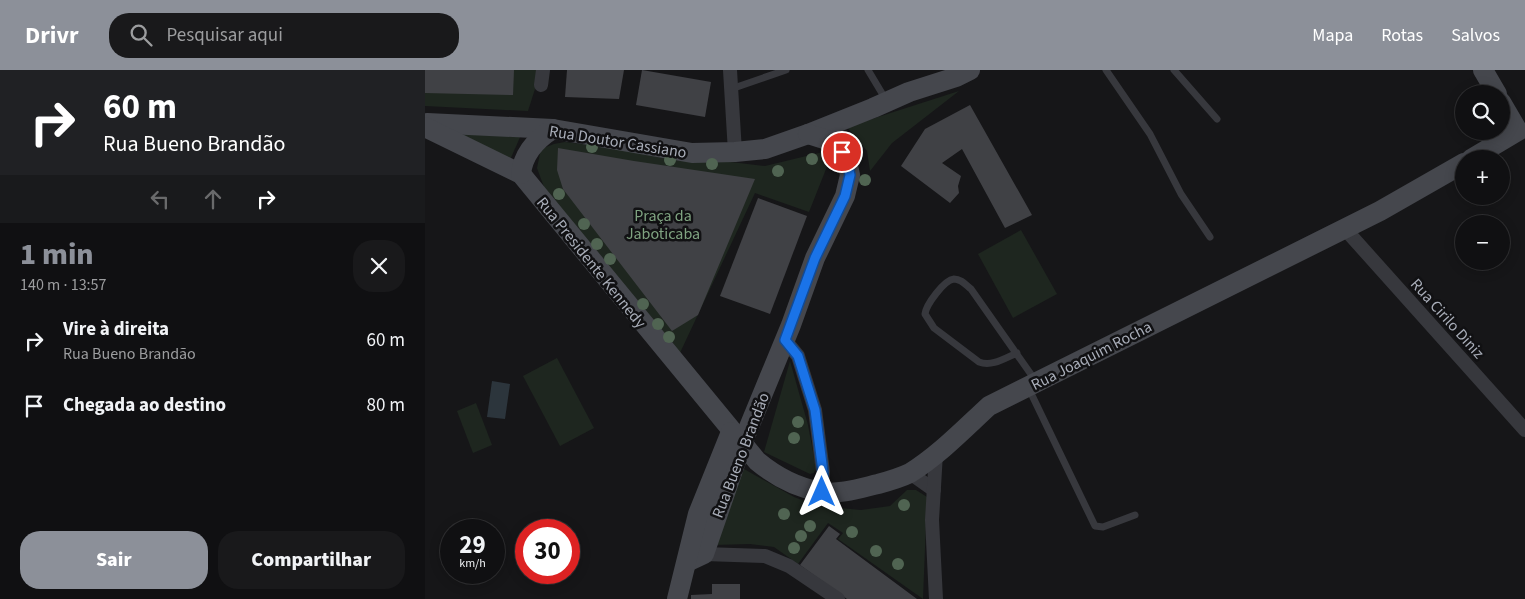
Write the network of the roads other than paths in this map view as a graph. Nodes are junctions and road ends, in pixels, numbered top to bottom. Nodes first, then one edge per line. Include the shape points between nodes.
1 (543, 70) edge
2 (730, 70) edge
3 (786, 70) edge
4 (868, 70) edge
5 (970, 70) edge
6 (1106, 70) edge
7 (1174, 70) edge
8 (1483, 70) edge
9 (541, 85) dead end
10 (1492, 85) edge
11 (731, 89) junction
12 (887, 102) junction
13 (1510, 114) edge
14 (1217, 119) dead end
15 (425, 125) edge
16 (553, 129) junction
17 (1523, 132) edge
18 (808, 134) junction
19 (1488, 150) edge
20 (735, 152) junction
21 (1455, 168) edge
22 (521, 174) junction
23 (1345, 228) junction
24 (1210, 237) dead end
25 (785, 340) junction
26 (1017, 353) junction
27 (1032, 385) junction
28 (1525, 430) edge
29 (737, 438) junction
30 (936, 453) junction
31 (910, 473) junction
32 (934, 490) junction
33 (822, 492) junction
34 (1135, 515) dead end
35 (695, 558) junction
36 (677, 599) edge
37 (838, 599) edge
38 (936, 599) edge

1 - 9 street
2 - 11 street
3 - 11 lane
4 - 12 lane
5 - 12 main road, Rua Doutor Cassiano
6 - 24 lane via 1150,134 1181,194
7 - 14 lane
8 - 10 main road
11 - 20 street
12 - 18 main road, Rua Doutor Cassiano
13 - 17 main road
15 - 16 main road, Rua Doutor Cassiano
15 - 22 main road, Rua Presidente Kennedy
16 - 20 main road, Rua Doutor Cassiano via 692,153
16 - 22 main road via 535,142 523,163
17 - 19 main road
18 - 20 main road, Rua Doutor Cassiano via 765,148
18 - 25 main road, Rua Bueno Brandão via 827,140 842,152 850,175 845,196 815,258
21 - 23 main road, Rua Joaquim Rocha
22 - 29 main road, Rua Presidente Kennedy
23 - 27 main road, Rua Joaquim Rocha
23 - 28 street, Rua Cirilo Diniz
25 - 29 main road, Rua Bueno Brandão
25 - 33 street via 798,356 815,410 823,472
26 - 26 lane via 962,281 954,279 947,282 926,307 925,314 934,328 979,362 993,364
26 - 27 lane
27 - 30 main road, Rua Joaquim Rocha via 989,406
27 - 34 lane via 1095,526 1103,527
29 - 33 main road, Rua Joaquim Rocha via 772,473
29 - 35 main road, Rua Bueno Brandão via 698,514
30 - 31 main road, Rua Joaquim Rocha
30 - 32 street
31 - 32 street
31 - 33 main road, Rua Joaquim Rocha via 855,490
32 - 38 street via 932,520
35 - 36 main road, Rua Bueno Brandão
35 - 37 street via 765,556 789,566

